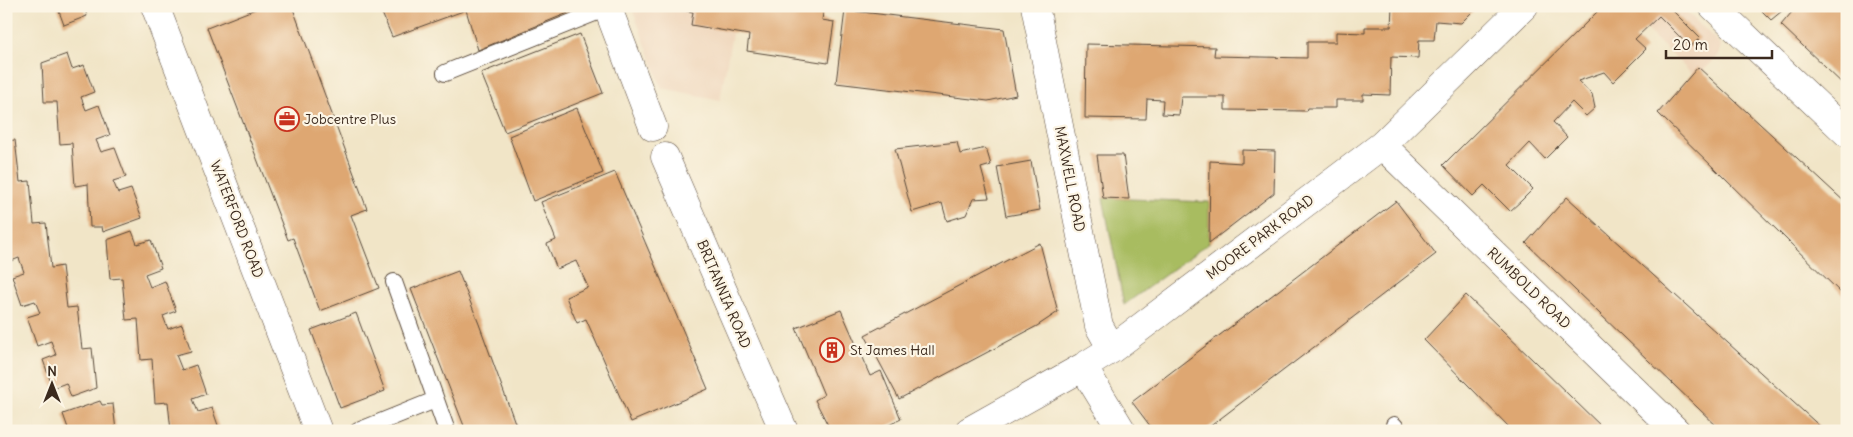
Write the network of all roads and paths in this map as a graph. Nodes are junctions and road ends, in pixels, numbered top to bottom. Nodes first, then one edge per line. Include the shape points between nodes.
1 (155, 6) edge
2 (1035, 6) edge
3 (1524, 6) edge
4 (1713, 6) edge
5 (607, 7) edge
6 (445, 73) dead end
7 (653, 127) dead end
8 (1847, 133) edge
9 (1382, 145) junction
10 (665, 156) dead end
11 (394, 282) dead end
12 (1112, 349) junction
13 (1084, 367) junction
14 (435, 400) junction
15 (318, 431) edge
16 (358, 431) edge
17 (447, 431) edge
18 (784, 431) edge
19 (969, 431) edge
20 (1122, 431) edge
21 (1676, 431) edge

1 - 15 street, WATERFORD ROAD
2 - 12 street, MAXWELL ROAD via 1099,326
3 - 9 street, MOORE PARK ROAD
4 - 8 street
5 - 6 lane
5 - 7 street
9 - 12 street, MOORE PARK ROAD
9 - 21 street, RUMBOLD ROAD
10 - 18 street, BRITANNIA ROAD
11 - 14 lane
12 - 13 street, MOORE PARK ROAD
13 - 19 street, MOORE PARK ROAD
13 - 20 street
14 - 16 lane
14 - 17 lane

